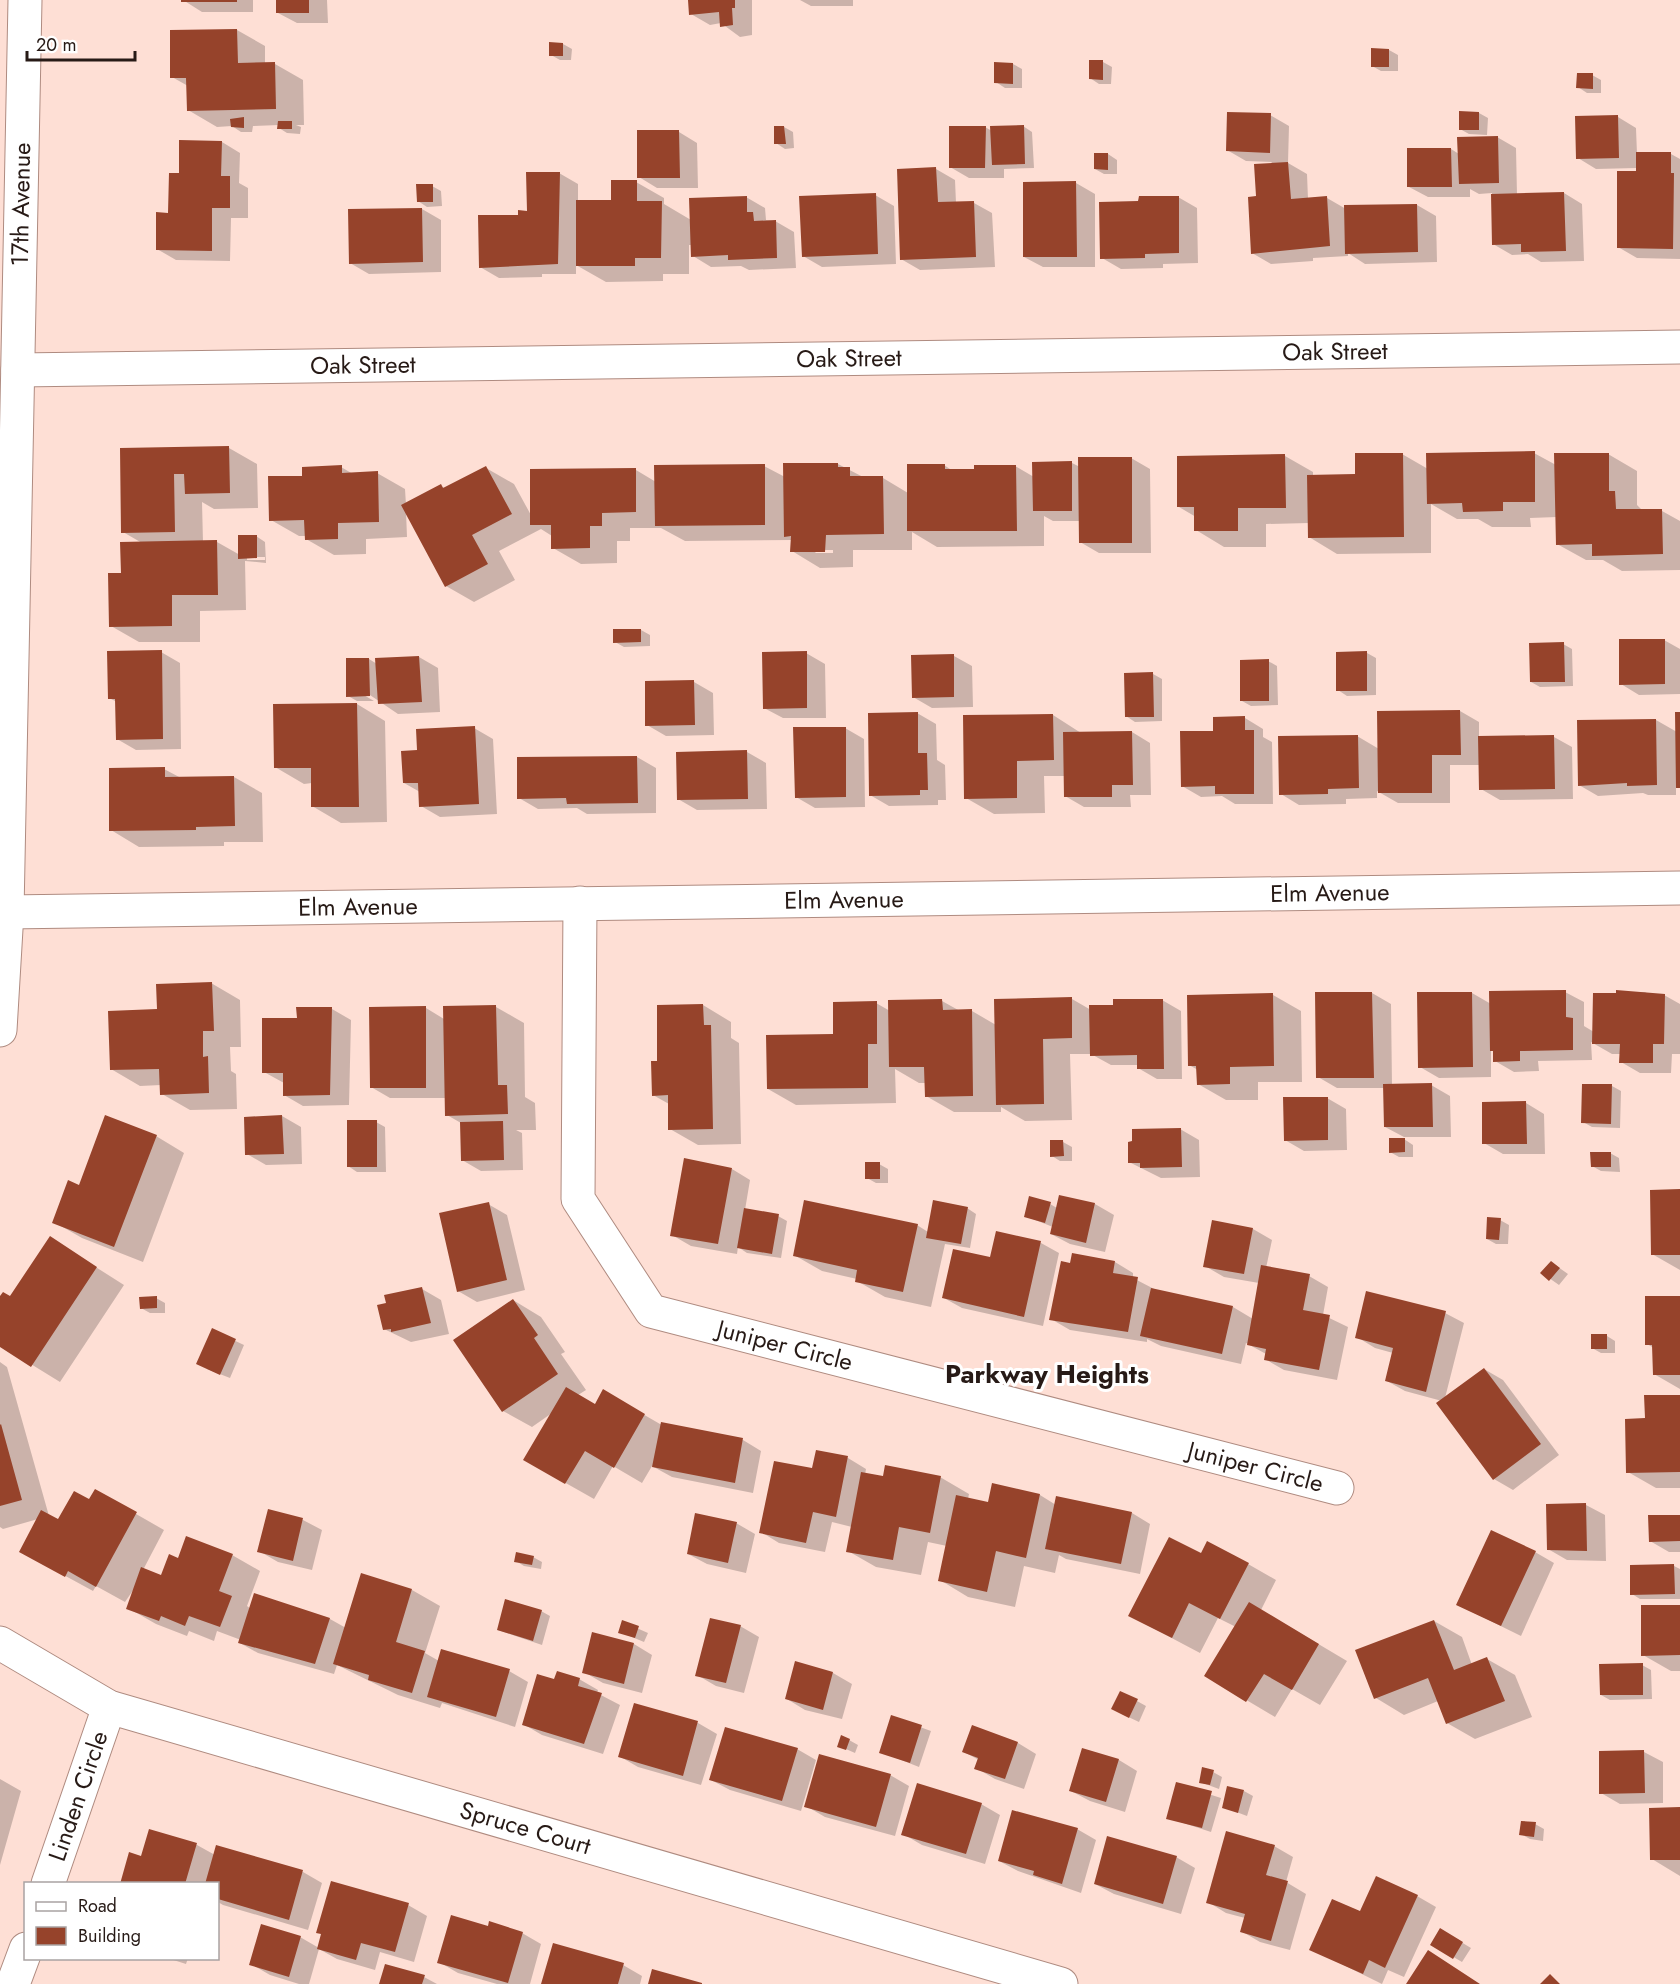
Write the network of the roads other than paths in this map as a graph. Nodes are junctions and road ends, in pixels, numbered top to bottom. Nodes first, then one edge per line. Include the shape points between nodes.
1 (25, 0) edge
2 (1680, 347) edge
3 (18, 370) junction
4 (1680, 888) edge
5 (580, 903) junction
6 (7, 912) junction
7 (0, 1030) edge
8 (1337, 1488) dead end
9 (0, 1644) edge
10 (109, 1707) junction
11 (49, 1882) edge
12 (24, 1954) edge
13 (13, 1984) edge
14 (1061, 1984) edge

1 - 3 street, 17th Avenue
2 - 3 street, Oak Street
3 - 6 street, 17th Avenue
4 - 5 street, Elm Avenue
5 - 6 street, Elm Avenue
5 - 8 street, Juniper Circle via 578,1199 651,1311
6 - 7 street, 17th Avenue
9 - 10 street, Spruce Court
10 - 11 street, Linden Circle
10 - 14 street, Spruce Court
12 - 13 street

